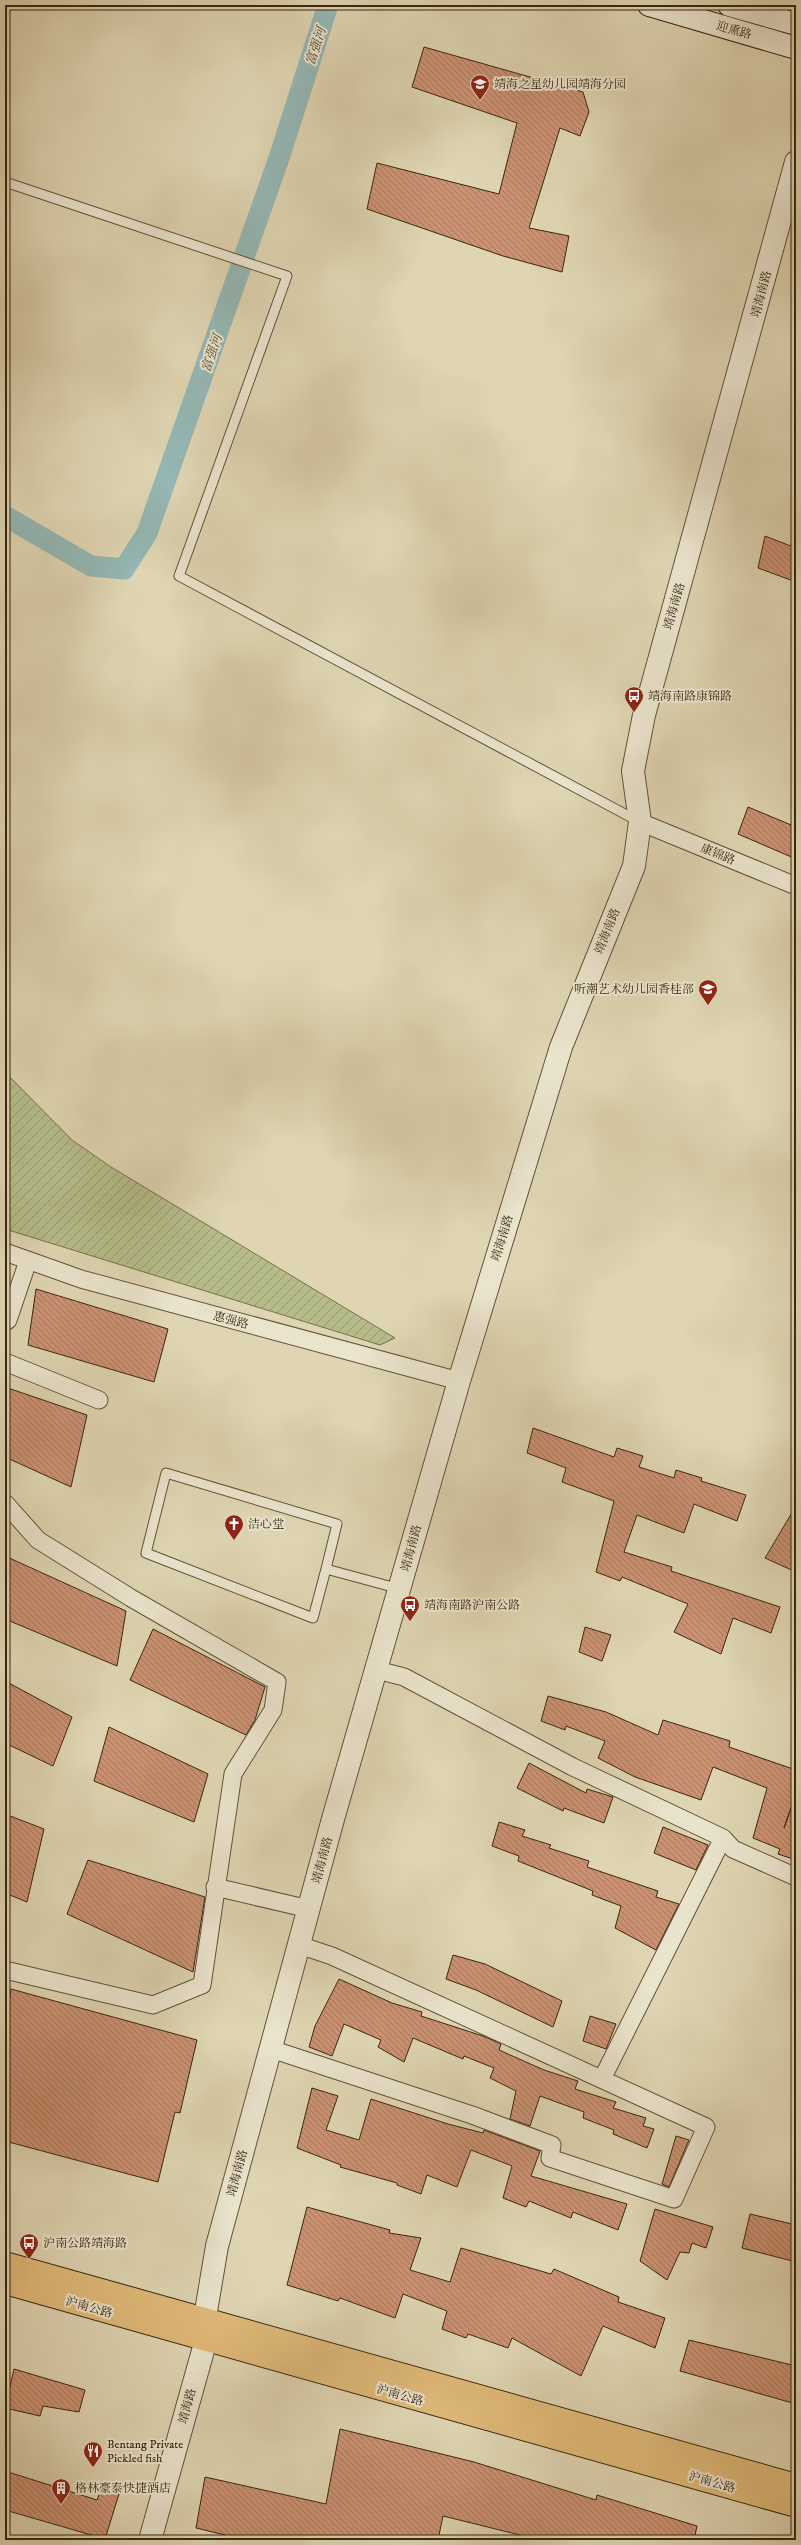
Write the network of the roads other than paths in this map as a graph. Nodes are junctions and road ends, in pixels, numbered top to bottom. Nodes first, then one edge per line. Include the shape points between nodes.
1 (649, 5) edge
2 (729, 5) edge
3 (796, 24) edge
4 (796, 48) edge
5 (796, 162) edge
6 (5, 182) edge
7 (640, 822) junction
8 (796, 886) edge
9 (5, 1252) edge
10 (28, 1260) junction
11 (5, 1322) edge
12 (5, 1362) edge
13 (459, 1381) junction
14 (99, 1400) dead end
15 (5, 1503) edge
16 (326, 1568) junction
17 (400, 1589) junction
18 (377, 1670) junction
19 (723, 1838) junction
20 (796, 1877) edge
21 (215, 1887) junction
22 (309, 1909) junction
23 (299, 1945) junction
24 (5, 1970) edge
25 (271, 2049) junction
26 (602, 2079) junction
27 (5, 2263) edge
28 (5, 2283) edge
29 (205, 2317) junction
30 (206, 2340) junction
31 (796, 2485) edge
32 (796, 2506) edge
33 (150, 2540) edge

1 - 4 street, 迎熏路
2 - 3 street, 迎熏路
5 - 7 street, 靖海南路 via 644,715 633,771
6 - 7 lane via 287,276 179,576
7 - 8 street, 康锦路
7 - 13 street, 靖海南路 via 634,866 561,1047
9 - 10 street, 惠强路
10 - 11 street via 8,1320
10 - 13 street, 惠强路 via 81,1279
12 - 14 street
13 - 17 street, 靖海南路
15 - 21 street via 38,1540 131,1598 277,1682 273,1710 233,1774
16 - 16 lane via 337,1524 166,1473 146,1553 313,1618
16 - 17 lane
17 - 18 street, 靖海南路
18 - 19 street via 404,1677 573,1767
18 - 22 street, 靖海南路
19 - 20 street via 733,1849
19 - 26 street
21 - 22 street
21 - 24 street via 202,1985 153,2005
22 - 23 street, 靖海南路
23 - 25 street, 靖海南路
23 - 26 street via 332,1956
25 - 26 street via 472,2115 552,2146 550,2158 674,2199 706,2127
25 - 29 street, 靖海南路 via 217,2246
27 - 29 main road, 沪南公路
28 - 30 main road, 沪南公路
29 - 30 street, 靖海路
29 - 31 main road, 沪南公路
30 - 32 main road, 沪南公路
30 - 33 street, 靖海路

